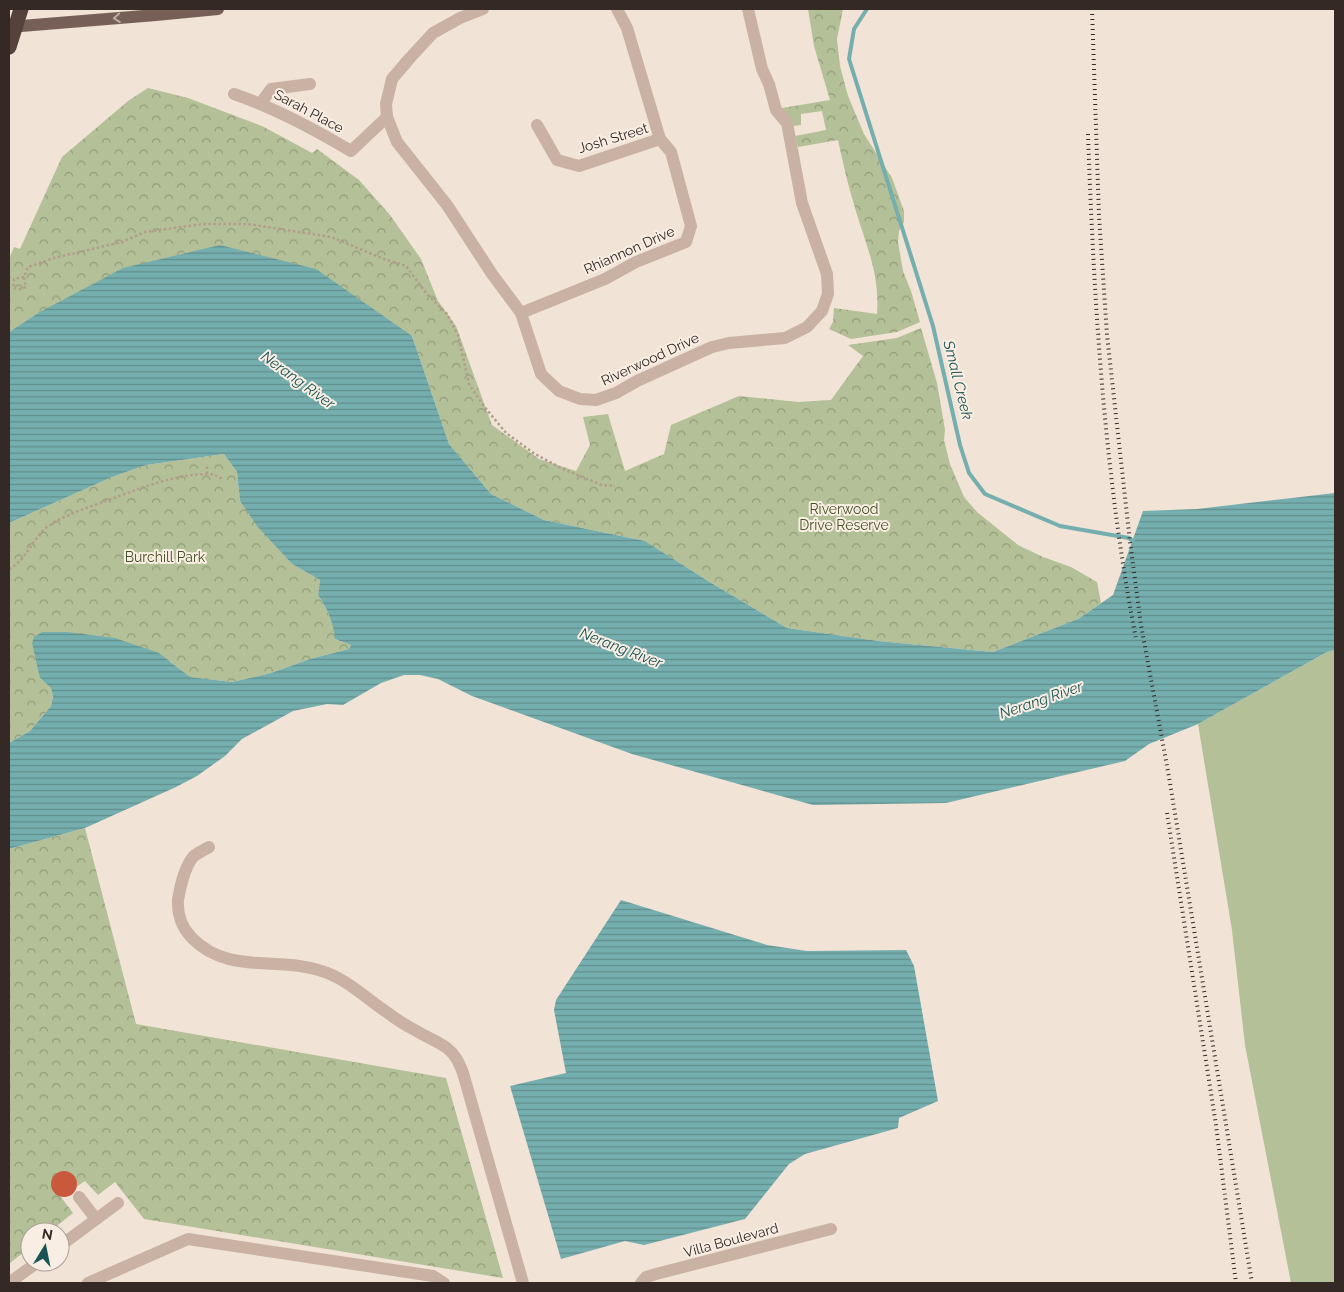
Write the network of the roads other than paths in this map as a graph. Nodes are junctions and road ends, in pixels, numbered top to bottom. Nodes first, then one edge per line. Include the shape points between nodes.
1 (21, 9) edge
2 (218, 9) edge
3 (483, 9) edge
4 (617, 9) edge
5 (748, 9) edge
6 (9, 27) edge
7 (9, 46) edge
8 (310, 84) dead end
9 (234, 94) dead end
10 (262, 103) junction
11 (387, 117) junction
12 (537, 125) dead end
13 (660, 140) junction
14 (521, 313) junction
15 (209, 847) dead end
16 (79, 1197) dead end
17 (118, 1203) dead end
18 (96, 1220) junction
19 (831, 1229) dead end
20 (70, 1239) edge
21 (25, 1272) edge
22 (11, 1283) edge
23 (88, 1283) edge
24 (444, 1283) edge
25 (524, 1283) edge
26 (641, 1283) edge

1 - 7 highway, bridge
2 -> 6 main road
3 - 11 street, Riverwood Drive via 433,33 409,59 392,79 386,104
4 - 13 street, Rhiannon Drive via 627,28
5 - 14 street, Riverwood Drive via 762,69 776,110 786,123 802,203 827,274 828,294 822,311 807,327 785,338 729,343 712,348 637,381 616,394 596,400 580,399 559,391 540,374
8 - 10 street, Sarah Place via 271,89
9 - 10 street, Sarah Place
10 - 11 street, Sarah Place via 351,151
11 - 14 street, Riverwood Drive via 397,142 447,205
12 - 13 street, Josh Street via 557,160 580,166
13 - 14 street, Rhiannon Drive via 671,152 692,226 686,242
15 - 25 street via 193,857 181,882 178,901 179,917 187,933 200,947 236,962 286,964 331,974 388,1014 446,1047 456,1057
16 - 18 street
17 - 18 street
18 - 20 street
19 - 26 street, Villa Boulevard via 656,1274
21 - 22 street
23 - 24 street via 188,1239 432,1276

